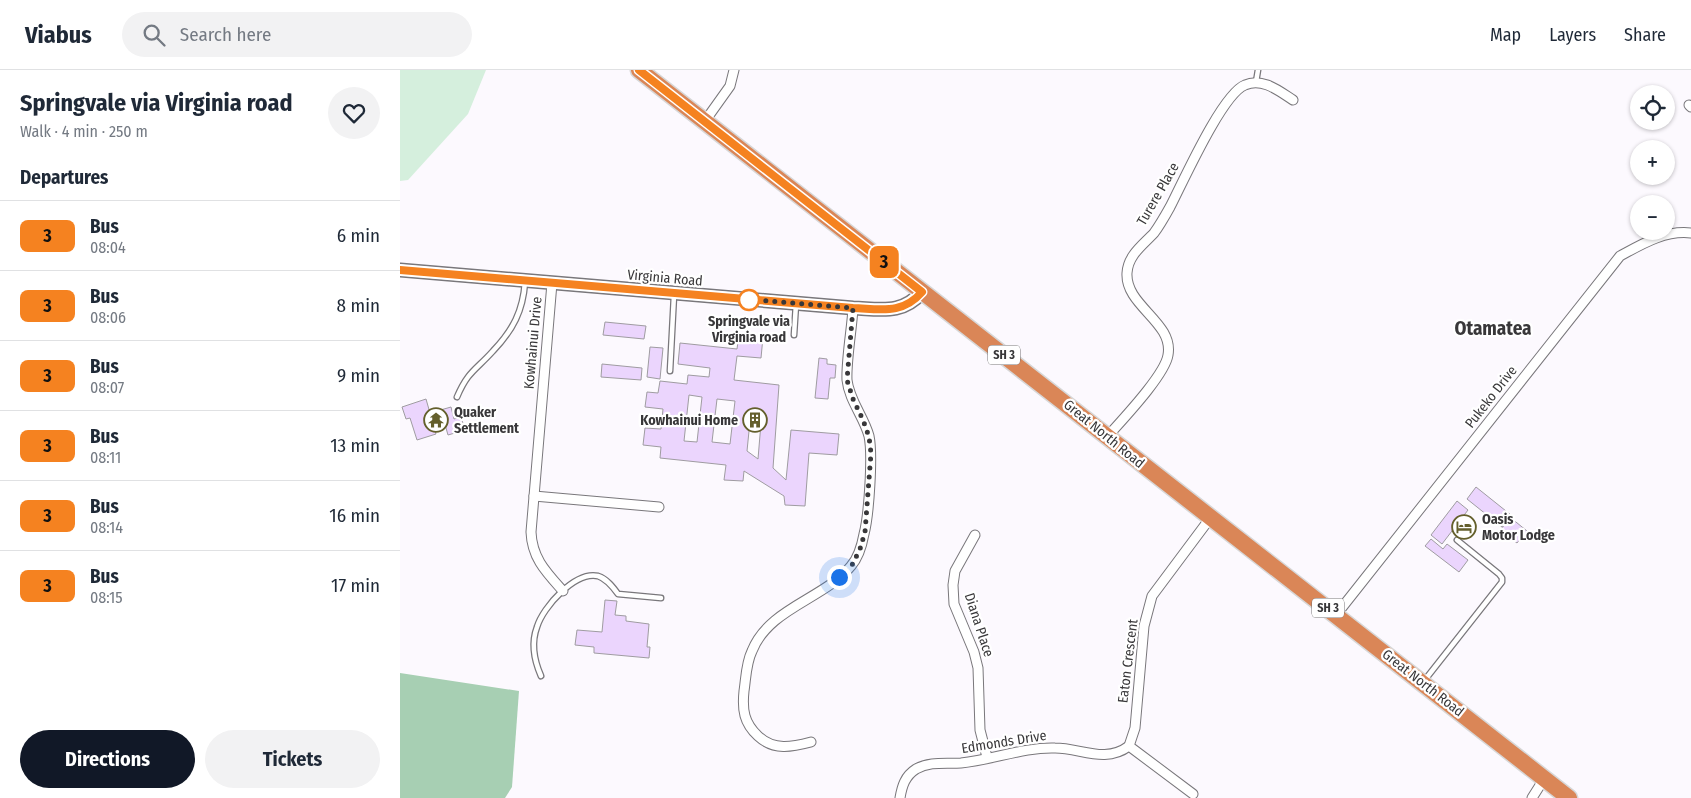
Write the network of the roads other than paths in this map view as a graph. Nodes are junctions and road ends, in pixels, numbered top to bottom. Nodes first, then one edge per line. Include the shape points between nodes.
1 (639, 70) edge
2 (734, 70) edge
3 (1258, 70) edge
4 (1256, 82) junction
5 (1293, 100) dead end
6 (705, 121) junction
7 (1691, 233) edge
8 (400, 270) edge
9 (526, 281) junction
10 (552, 283) junction
11 (922, 292) junction
12 (674, 294) junction
13 (796, 304) junction
14 (853, 308) junction
15 (794, 335) dead end
16 (670, 372) dead end
17 (457, 397) dead end
18 (1107, 437) junction
19 (534, 496) junction
20 (660, 506) dead end
21 (1211, 517) junction
22 (975, 535) dead end
23 (1457, 540) dead end
24 (563, 591) junction
25 (661, 598) dead end
26 (1336, 615) junction
27 (541, 676) dead end
28 (1423, 683) junction
29 (811, 742) dead end
30 (1128, 746) junction
31 (987, 758) junction
32 (1544, 779) junction
33 (1193, 794) dead end
34 (900, 798) edge
35 (1532, 798) edge
36 (1569, 798) edge

1 - 6 highway, Great North Road / SH 3
2 - 6 street via 730,86
3 - 4 lane
4 - 5 street via 1274,87
4 - 18 street, Turere Place via 1243,86 1230,98 1166,215 1128,265 1130,287 1163,332 1169,344 1168,356 1154,381
6 - 11 highway, Great North Road / SH 3
7 - 26 street, Pukeko Drive via 1656,237 1620,256
8 - 9 street, Virginia Road
9 - 10 street, Virginia Road
9 - 17 lane via 524,301 517,319 492,353 474,368
10 - 12 street, Virginia Road
10 - 19 street, Kowhainui Drive
11 - 14 street, Virginia Road via 904,307 889,310
11 - 18 highway, Great North Road / SH 3
12 - 13 street, Virginia Road
12 - 16 lane
13 - 14 street, Virginia Road
13 - 15 lane
14 - 29 street via 847,380 869,437 871,453 865,532 852,565 773,622 760,636 747,669 743,704 749,727 759,738 774,746 790,747
18 - 21 highway, Great North Road / SH 3
19 - 20 street
19 - 24 street, Kowhainui Drive via 531,532 535,555
21 - 26 highway, Great North Road / SH 3
21 - 30 street, Eaton Crescent via 1152,596 1144,626 1135,728
22 - 31 street, Diana Place via 955,572 954,604 978,668 980,730
23 - 28 lane via 1499,574 1502,582
24 - 25 lane via 587,576 597,576 611,584 618,594
24 - 27 lane via 552,601 537,627 534,653
26 - 28 highway, Great North Road / SH 3
28 - 32 highway, Great North Road / SH 3
30 - 31 street, Edmonds Drive via 1121,752 1103,756 1056,748
30 - 33 street
31 - 34 street, Edmonds Drive via 926,765 917,769 908,775
32 - 35 street
32 - 36 highway, Great North Road / SH 3

